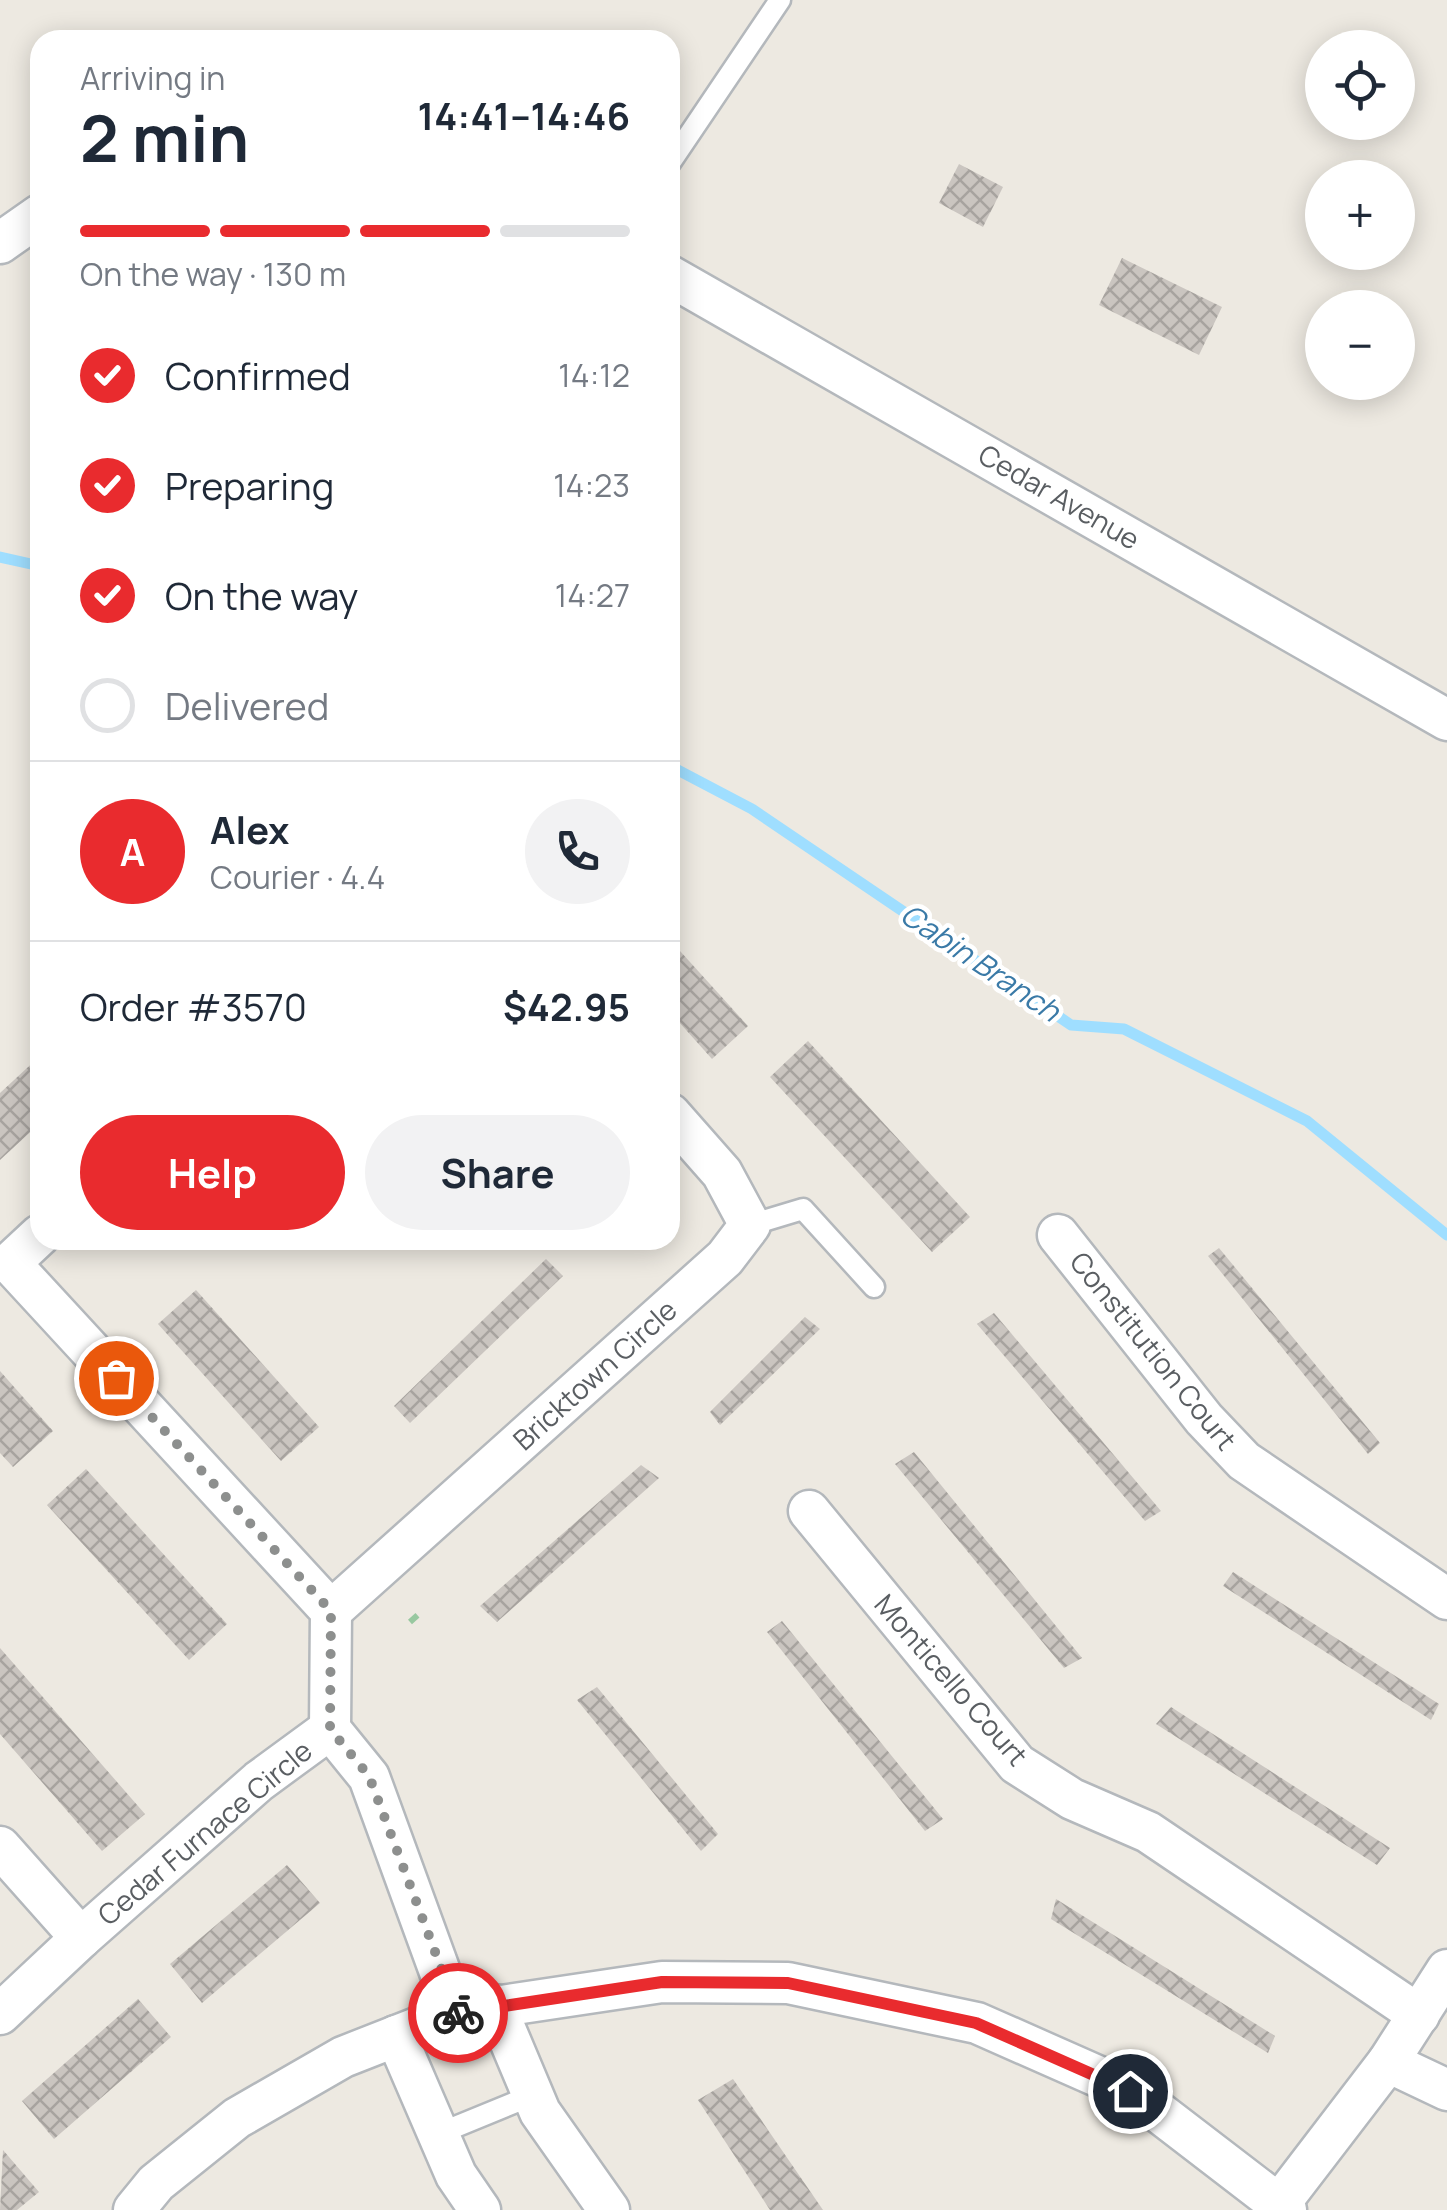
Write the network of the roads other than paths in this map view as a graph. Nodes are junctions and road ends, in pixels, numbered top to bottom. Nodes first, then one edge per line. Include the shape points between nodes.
1 (780, 0) edge
2 (680, 148) edge
3 (30, 222) edge
4 (0, 243) edge
5 (680, 282) edge
6 (1447, 720) edge
7 (680, 1125) edge
8 (750, 1225) junction
9 (1058, 1235) dead end
10 (30, 1244) edge
11 (874, 1287) dead end
12 (808, 1511) dead end
13 (1447, 1599) edge
14 (331, 1611) junction
15 (330, 1729) junction
16 (0, 1848) edge
17 (81, 1938) junction
18 (1447, 1970) edge
19 (495, 2005) junction
20 (0, 2014) edge
21 (455, 2014) junction
22 (1419, 2015) junction
23 (396, 2036) junction
24 (1388, 2062) junction
25 (1447, 2090) edge
26 (532, 2094) junction
27 (438, 2134) junction
28 (1283, 2206) edge
29 (134, 2210) edge
30 (480, 2210) edge
31 (609, 2210) edge

1 - 2 lane
3 - 4 street
5 - 6 street, Cedar Avenue
7 - 8 street via 722,1173
8 - 11 lane via 803,1209
8 - 14 street, Bricktown Circle via 725,1258
9 - 13 street, Constitution Court via 1244,1461
10 - 14 street via 10,1263
12 - 22 street, Monticello Court via 1017,1764 1072,1799 1148,1832
14 - 15 street
15 - 17 street, Cedar Furnace Circle via 259,1781
15 - 21 street via 369,1776
16 - 17 street, Cedar Furnace Circle
17 - 20 street, Cedar Furnace Circle
18 - 22 street
19 - 21 street
19 - 26 street
19 - 28 street via 662,1982 788,1983 976,2023 1130,2091
21 - 23 street
22 - 24 street
23 - 27 street
23 - 29 street via 343,2057 237,2118 156,2183
24 - 25 street
24 - 28 street
26 - 27 lane
26 - 31 street
27 - 30 street

